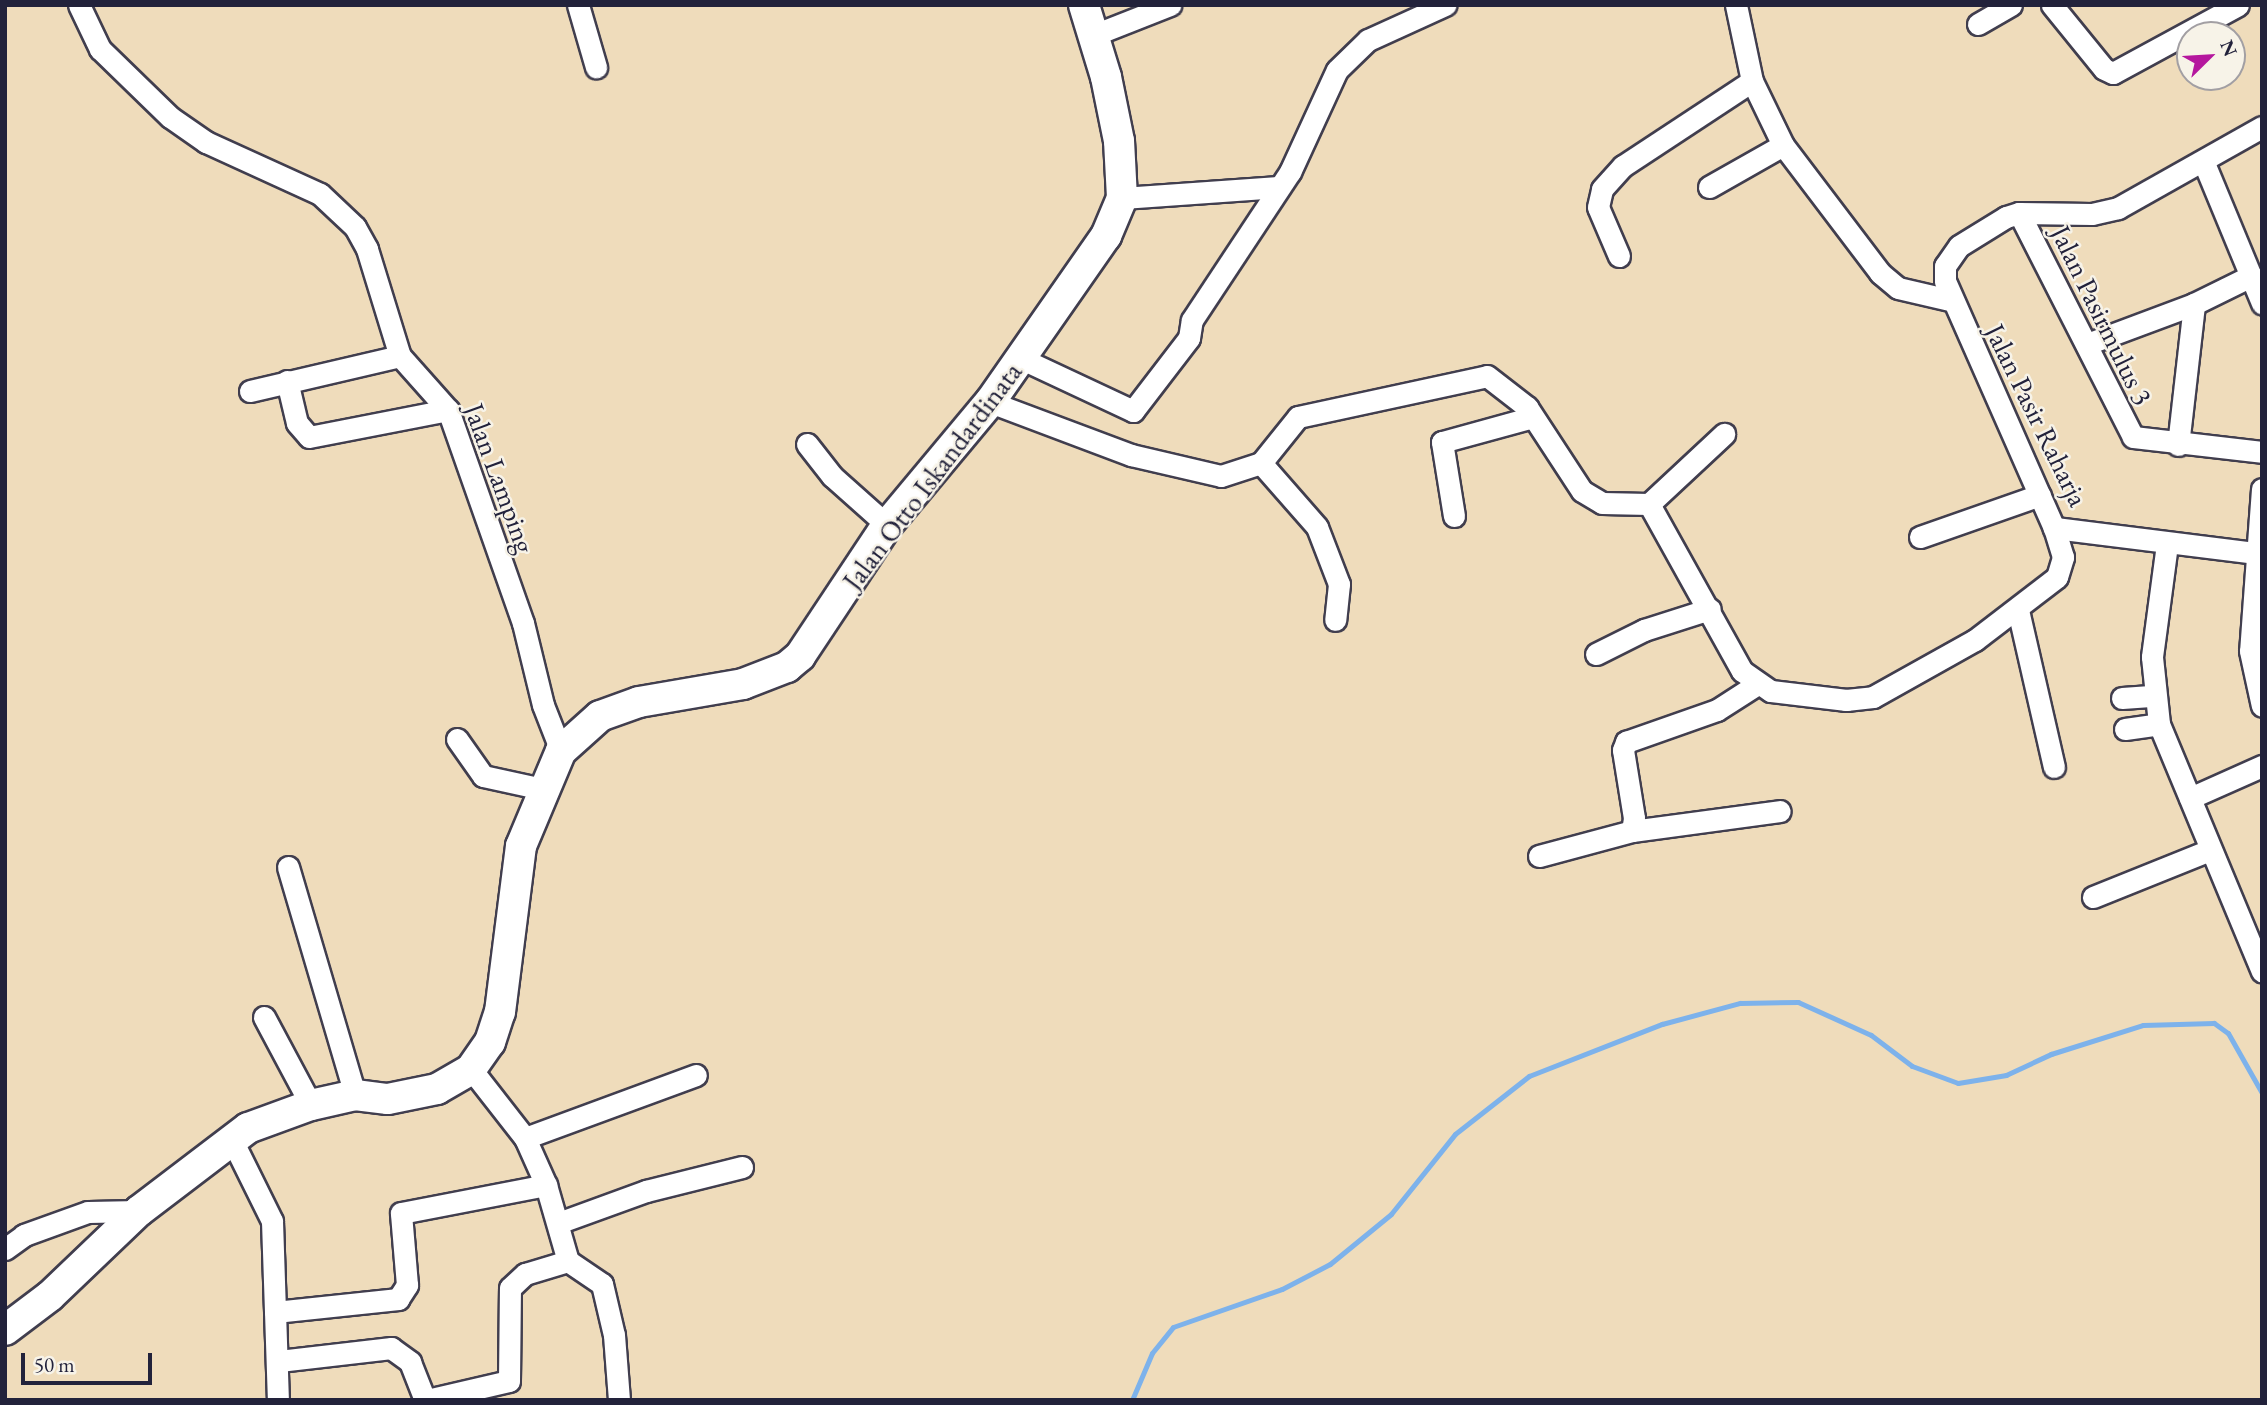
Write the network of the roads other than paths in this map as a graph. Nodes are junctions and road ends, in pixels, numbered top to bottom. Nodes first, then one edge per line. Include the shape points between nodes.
1 (79, 5) edge
2 (578, 5) edge
3 (1084, 5) edge
4 (1114, 5) edge
5 (1170, 5) edge
6 (1445, 5) edge
7 (1736, 5) edge
8 (2011, 5) edge
9 (2053, 5) edge
10 (2238, 5) edge
11 (1978, 24) dead end
12 (1123, 25) junction
13 (1094, 36) junction
14 (596, 67) dead end
15 (1752, 81) junction
16 (2262, 127) edge
17 (1783, 145) junction
18 (2204, 163) junction
19 (1279, 187) junction
20 (1709, 187) dead end
21 (1122, 198) junction
22 (2019, 213) junction
23 (1619, 256) dead end
24 (2251, 276) junction
25 (1950, 300) junction
26 (2262, 303) edge
27 (2194, 304) junction
28 (2087, 344) junction
29 (400, 356) junction
30 (1020, 358) junction
31 (287, 382) junction
32 (250, 391) dead end
33 (990, 401) junction
34 (448, 410) junction
35 (1533, 417) junction
36 (1724, 434) dead end
37 (807, 444) dead end
38 (2178, 445) junction
39 (2262, 452) edge
40 (1261, 463) junction
41 (2262, 489) edge
42 (2040, 495) junction
43 (1649, 504) junction
44 (2261, 514) edge
45 (1454, 516) dead end
46 (887, 525) junction
47 (2054, 528) junction
48 (1920, 537) dead end
49 (2167, 544) junction
50 (2256, 553) junction
51 (1710, 609) junction
52 (2018, 610) junction
53 (1335, 620) dead end
54 (1596, 654) dead end
55 (1756, 685) junction
56 (2154, 696) junction
57 (2122, 698) dead end
58 (2262, 706) edge
59 (2159, 724) junction
60 (2125, 729) dead end
61 (457, 738) dead end
62 (561, 751) junction
63 (2054, 766) dead end
64 (2262, 766) edge
65 (543, 789) junction
66 (2190, 798) junction
67 (1780, 811) dead end
68 (1632, 831) junction
69 (2210, 850) junction
70 (1539, 856) dead end
71 (288, 867) dead end
72 (2094, 897) dead end
73 (2262, 971) edge
74 (264, 1017) dead end
75 (471, 1069) junction
76 (695, 1075) dead end
77 (355, 1095) junction
78 (310, 1105) junction
79 (232, 1138) junction
80 (525, 1138) junction
81 (742, 1167) dead end
82 (547, 1185) junction
83 (135, 1214) junction
84 (558, 1223) junction
85 (5, 1249) edge
86 (568, 1261) junction
87 (275, 1312) junction
88 (5, 1330) edge
89 (279, 1362) junction
90 (278, 1400) edge
91 (426, 1400) edge
92 (619, 1400) edge

1 - 29 street, Jalan Lamping via 100,49 170,117 206,142 320,194 337,208 367,249
2 - 14 street
3 - 13 main road, Jalan Otto Iskandardinata
4 - 12 street
5 - 12 street
6 - 19 street via 1352,52 1337,70 1303,150
7 - 15 street
8 - 11 street
9 - 10 street via 2104,69 2113,73
12 - 13 street
13 - 21 main road, Jalan Otto Iskandardinata via 1119,141
15 - 17 street
15 - 23 street via 1623,166 1602,189 1598,207
16 - 18 street
17 - 20 street
17 - 25 street via 1880,273 1898,288
18 - 22 street via 2118,208 2070,215
18 - 24 street
19 - 21 street
19 - 30 street via 1192,320 1189,338 1133,411
21 - 30 main road, Jalan Otto Iskandardinata via 1106,236
22 - 25 street via 1974,236 1950,257 1945,281
22 - 28 street, Jalan Pasirmulus 3
24 - 26 street
24 - 27 street
25 - 42 street, Jalan Pasir Raharja
27 - 28 street
27 - 38 street
28 - 38 street, Jalan Pasirmulus 3 via 2133,437
29 - 31 street
29 - 34 street, Jalan Lamping
30 - 33 main road, Jalan Otto Iskandardinata
31 - 32 street
31 - 34 street via 298,423 313,437
33 - 40 street via 1131,455 1210,475 1231,474
33 - 46 main road, Jalan Otto Iskandardinata
34 - 62 street, Jalan Lamping via 523,623 543,705
35 - 40 street via 1503,384 1480,376 1298,417
35 - 43 street via 1587,495 1602,502
35 - 45 street via 1442,442
36 - 43 street
37 - 46 street via 832,476
38 - 39 street, Jalan Pasirmulus 3
40 - 53 street via 1317,527 1339,584
41 - 44 street
42 - 47 street, Jalan Pasir Raharja
42 - 48 street
43 - 51 street
44 - 50 street
46 - 62 main road, Jalan Otto Iskandardinata via 812,641 786,667 743,684 626,706 585,726
47 - 49 street, Jalan Pasir Raharja
47 - 52 street via 2062,568
49 - 50 street, Jalan Pasir Raharja
49 - 56 street via 2155,614
50 - 58 street via 2249,651
51 - 54 street via 1644,630
51 - 55 street via 1738,664
52 - 55 street via 1975,640 1873,697 1846,700
52 - 63 street
55 - 68 street via 1717,710 1626,742 1623,755 1634,818
56 - 57 street
56 - 59 street
59 - 60 street
59 - 66 street
61 - 65 street via 483,776
62 - 65 main road, Jalan Otto Iskandardinata
64 - 66 street
65 - 75 main road, Jalan Otto Iskandardinata via 521,846 498,1022
66 - 69 street
67 - 68 street
68 - 70 street
69 - 72 street
69 - 73 street
71 - 77 street
74 - 78 street
75 - 77 main road, Jalan Otto Iskandardinata via 446,1086 409,1096
75 - 80 street
76 - 80 street
77 - 78 main road, Jalan Otto Iskandardinata
78 - 79 main road, Jalan Otto Iskandardinata
79 - 83 main road, Jalan Otto Iskandardinata
79 - 87 street via 272,1222
80 - 82 street
81 - 84 street via 646,1191
82 - 84 street
82 - 87 street via 401,1213 407,1285 398,1299
83 - 85 street via 88,1212 24,1235
83 - 88 main road, Jalan Otto Iskandardinata via 50,1296
84 - 86 street
86 - 91 street via 525,1274 510,1288 509,1381
86 - 92 street via 602,1284 614,1335
87 - 89 street
89 - 90 street
89 - 91 street via 391,1348 410,1362

